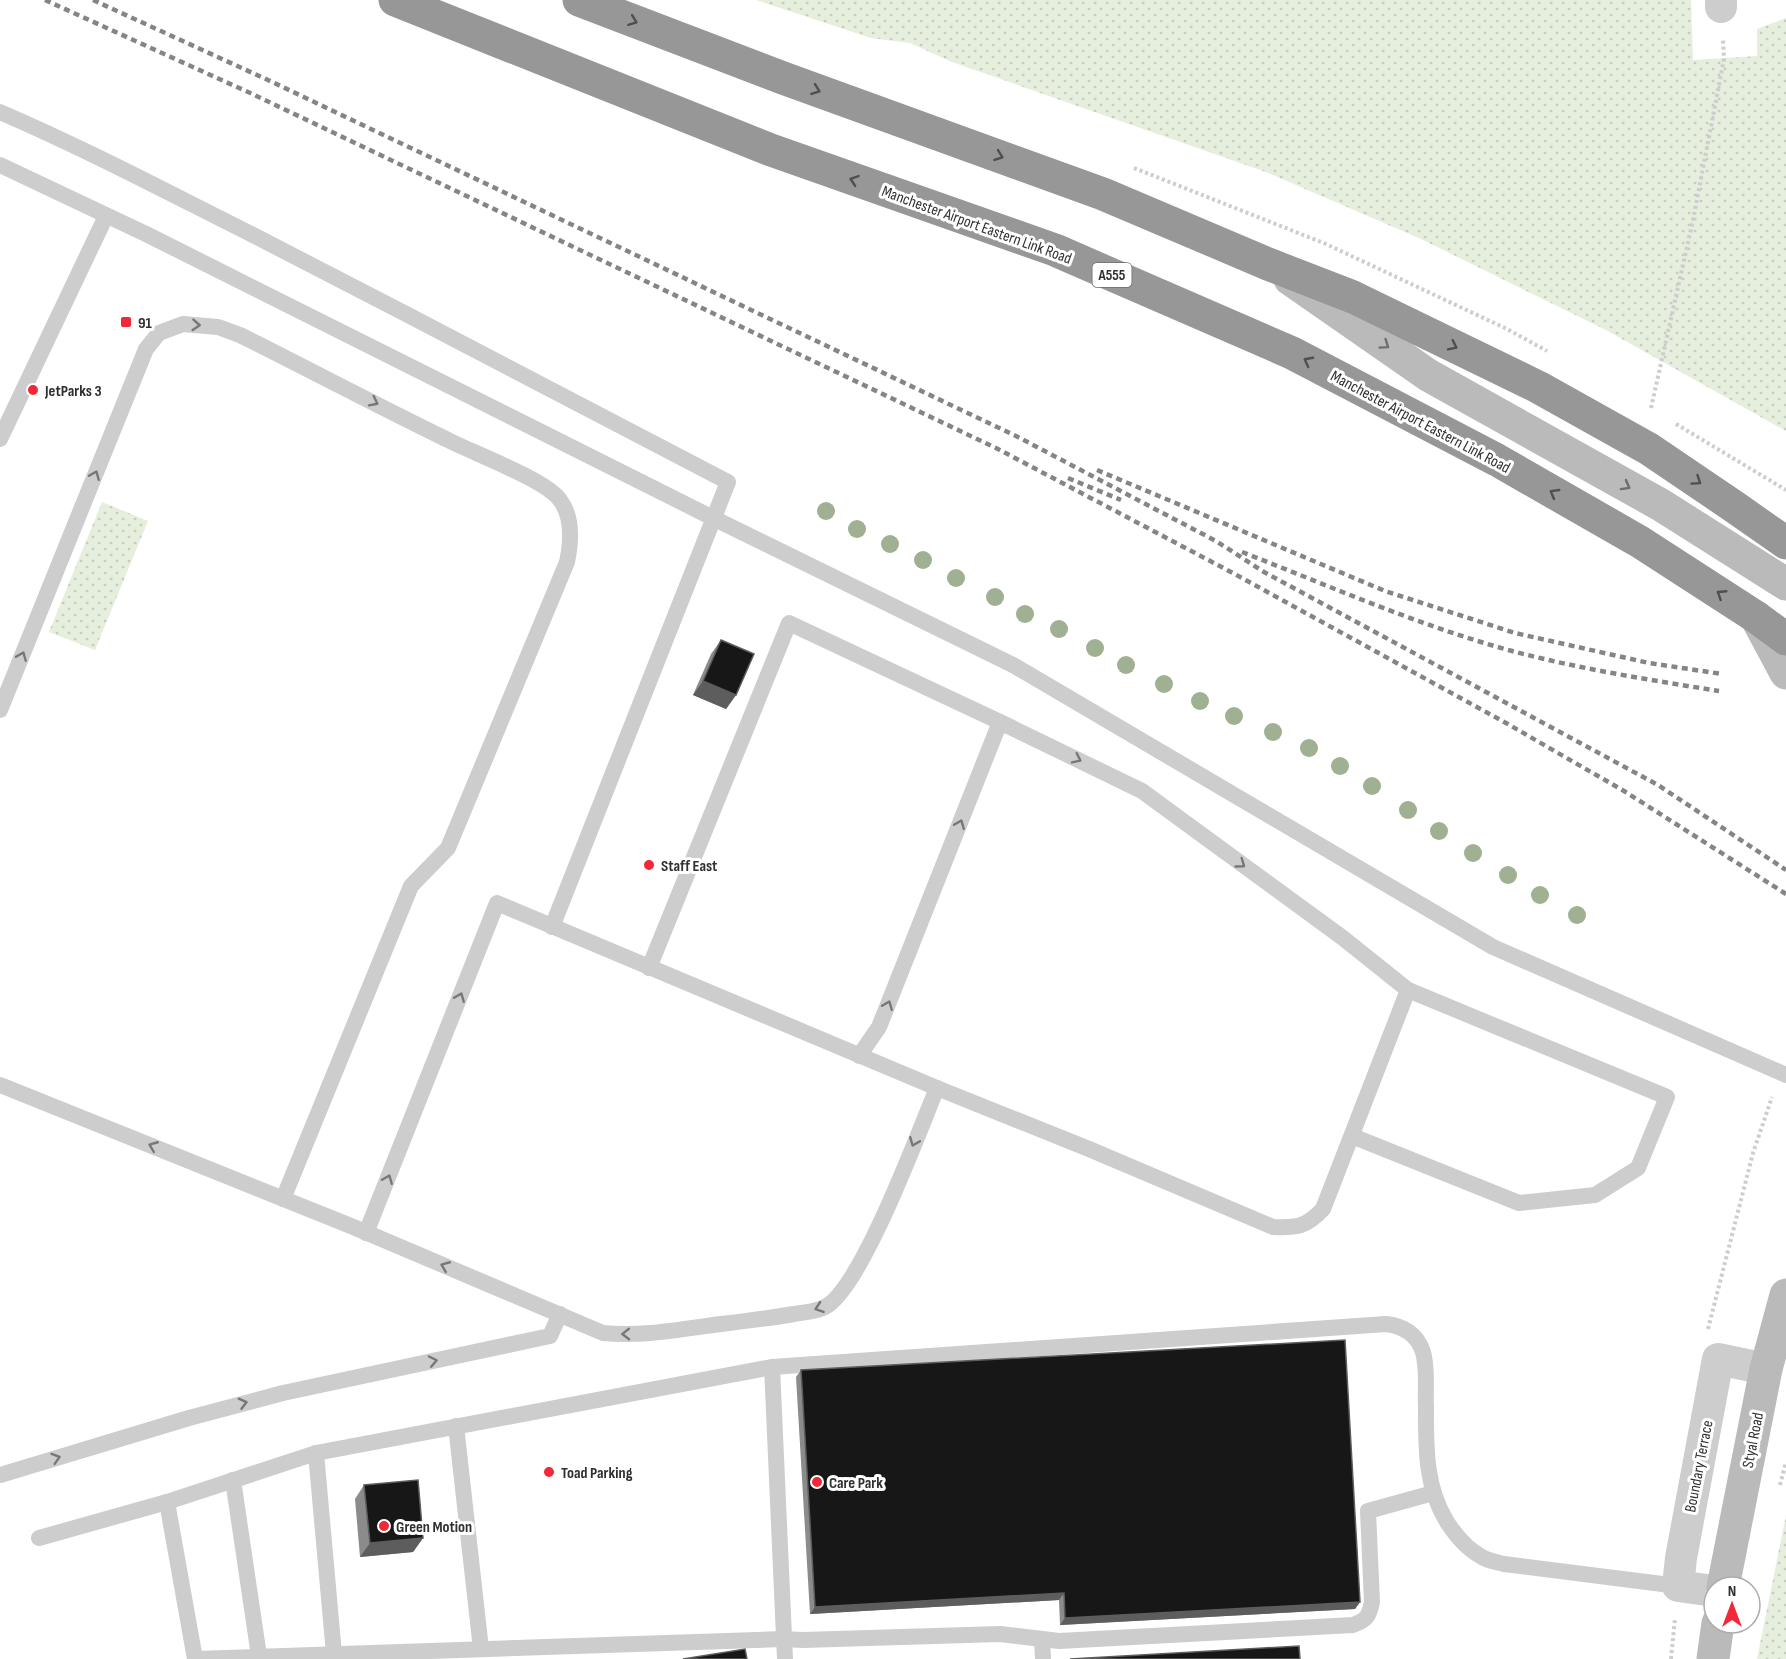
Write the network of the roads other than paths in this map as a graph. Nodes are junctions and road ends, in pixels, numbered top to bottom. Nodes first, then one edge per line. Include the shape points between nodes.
1 (395, 0) edge
2 (579, 0) edge
3 (0, 112) edge
4 (0, 165) edge
5 (106, 216) junction
6 (1268, 264) junction
7 (0, 439) edge
8 (1736, 508) junction
9 (713, 518) junction
10 (1786, 530) edge
11 (1786, 543) edge
12 (1786, 584) edge
13 (1756, 617) junction
14 (1786, 639) edge
15 (1786, 673) edge
16 (0, 710) edge
17 (1000, 722) junction
18 (552, 927) junction
19 (649, 968) junction
20 (1408, 990) junction
21 (859, 1056) junction
22 (1786, 1075) edge
23 (0, 1085) edge
24 (937, 1088) junction
25 (1352, 1136) junction
26 (283, 1198) junction
27 (366, 1233) junction
28 (1786, 1295) edge
29 (560, 1314) junction
30 (772, 1367) junction
31 (1766, 1369) junction
32 (456, 1426) junction
33 (316, 1453) junction
34 (0, 1475) edge
35 (233, 1480) junction
36 (1433, 1493) junction
37 (167, 1502) junction
38 (39, 1538) dead end
39 (1726, 1575) edge
40 (1702, 1593) edge
41 (1677, 1598) junction
42 (1716, 1635) edge
43 (783, 1639) junction
44 (1042, 1639) junction
45 (481, 1649) junction
46 (334, 1654) junction
47 (259, 1656) junction
48 (784, 1659) edge
49 (1043, 1659) edge
50 (1713, 1659) edge

13 -> 1 highway, Manchester Airport Eastern Link Road / A555 via 1640,542 1497,460 1292,352 1055,250 771,150
2 -> 6 highway via 1102,194
3 - 9 lane via 322,270 728,482
4 - 5 lane
5 - 7 lane
5 - 9 lane
6 -> 8 highway via 1353,297 1538,387 1649,449
6 -> 12 main road via 1428,375 1661,505
8 - 10 main road
8 - 11 highway
9 - 18 lane
9 - 22 lane via 1013,665 1493,947
13 - 14 highway, Manchester Airport Eastern Link Road / A555
13 - 15 main road
16 -> 26 lane via 146,349 159,333 183,324 218,327 240,335 541,484 560,500 568,520 567,562 448,848 411,886
17 - 19 lane via 789,623
17 -> 20 lane via 1142,791
21 -> 17 lane via 879,1028
18 - 19 lane
27 -> 18 lane via 497,903
19 - 21 lane
20 - 25 lane
20 - 25 lane via 1667,1097 1638,1168 1595,1195 1519,1203
21 - 24 lane
26 -> 23 lane
24 - 25 lane via 1273,1227 1295,1228 1311,1221 1323,1209
24 -> 29 lane via 861,1262 827,1306 750,1321 625,1335 603,1333
26 - 27 lane
29 -> 27 lane
28 - 31 main road, Styal Road
34 -> 29 lane via 283,1393 550,1336
30 - 32 lane
30 - 36 lane via 1399,1325 1416,1338 1423,1352 1426,1454
30 - 43 lane
31 - 39 main road, Styal Road
31 - 41 street, Boundary Terrace via 1718,1359
32 - 33 lane
32 - 45 lane
33 - 35 lane
33 - 46 lane
35 - 37 lane
35 - 47 lane
36 - 41 lane via 1451,1529 1465,1546 1483,1558
36 - 44 lane via 1368,1511 1372,1602 1365,1621 1306,1628
37 - 38 lane
37 - 47 lane via 195,1659
40 - 41 street
42 - 50 main road
43 - 44 lane via 1000,1634
43 - 45 lane
43 - 48 lane
44 - 49 lane
45 - 46 lane
46 - 47 lane

